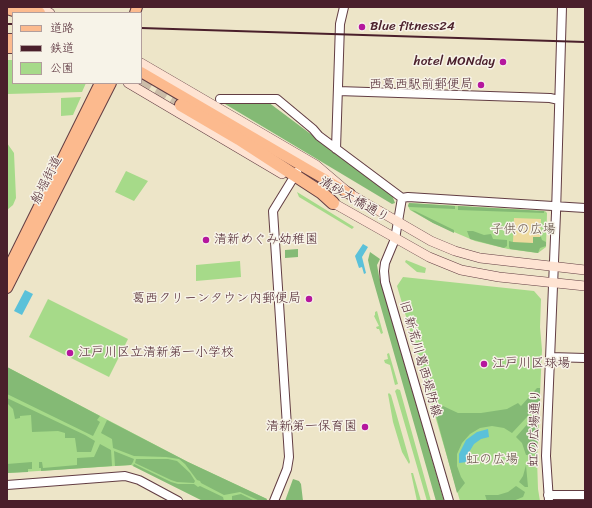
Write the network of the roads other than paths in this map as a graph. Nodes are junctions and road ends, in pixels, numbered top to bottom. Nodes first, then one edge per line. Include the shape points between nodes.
1 (25, 7) edge
2 (344, 7) edge
3 (562, 7) edge
4 (7, 8) edge
5 (21, 12) edge
6 (37, 12) edge
7 (142, 65) edge
8 (142, 73) edge
9 (100, 84) edge
10 (110, 84) edge
11 (130, 84) edge
12 (338, 91) junction
13 (220, 99) dead end
14 (558, 100) junction
15 (181, 105) tunnel mouth
16 (336, 149) junction
17 (296, 173) junction
18 (350, 194) junction
19 (402, 198) junction
20 (332, 202) joint
21 (556, 206) junction
22 (585, 208) edge
23 (399, 223) junction
24 (395, 239) junction
25 (554, 267) junction
26 (585, 270) edge
27 (7, 271) edge
28 (552, 283) junction
29 (585, 286) edge
30 (7, 288) edge
31 (550, 357) junction
32 (585, 358) edge
33 (7, 485) edge
34 (585, 496) edge
35 (548, 498) edge
36 (178, 501) edge
37 (274, 501) edge
38 (449, 501) edge

1 - 6 highway
2 - 12 street via 340,24
3 - 14 street, 虹の広場通り
4 - 5 highway
7 - 18 main road, 清砂大橋通り via 316,165
8 - 17 main road via 291,160
9 - 27 main road, 船堀街道
10 - 30 main road, 船堀街道
11 - 17 main road
12 - 14 street
12 - 16 street
13 - 16 street via 276,99
14 - 21 street, 虹の広場通り
15 - 17 highway
16 - 19 street
17 - 18 main road
17 - 20 highway
17 - 37 street via 272,211 289,457
18 - 23 main road, 清砂大橋通り
19 - 21 street
19 - 23 street, 旧 新荒川葛西堤防線
20 - 24 main road, 清砂大橋通り
21 - 22 street
21 - 25 street, 虹の広場通り
23 - 24 street, 旧 新荒川葛西堤防線
23 - 25 main road, 清砂大橋通り via 431,241 466,254 498,261
24 - 28 main road, 清砂大橋通り via 461,270
24 - 38 street, 旧 新荒川葛西堤防線 via 385,263 385,282
25 - 26 main road, 清砂大橋通り
25 - 28 street, 虹の広場通り
28 - 29 main road, 清砂大橋通り
28 - 31 street, 虹の広場通り
31 - 32 street
31 - 35 street, 虹の広場通り via 546,456
33 - 36 street via 125,476 139,480
34 - 35 street

